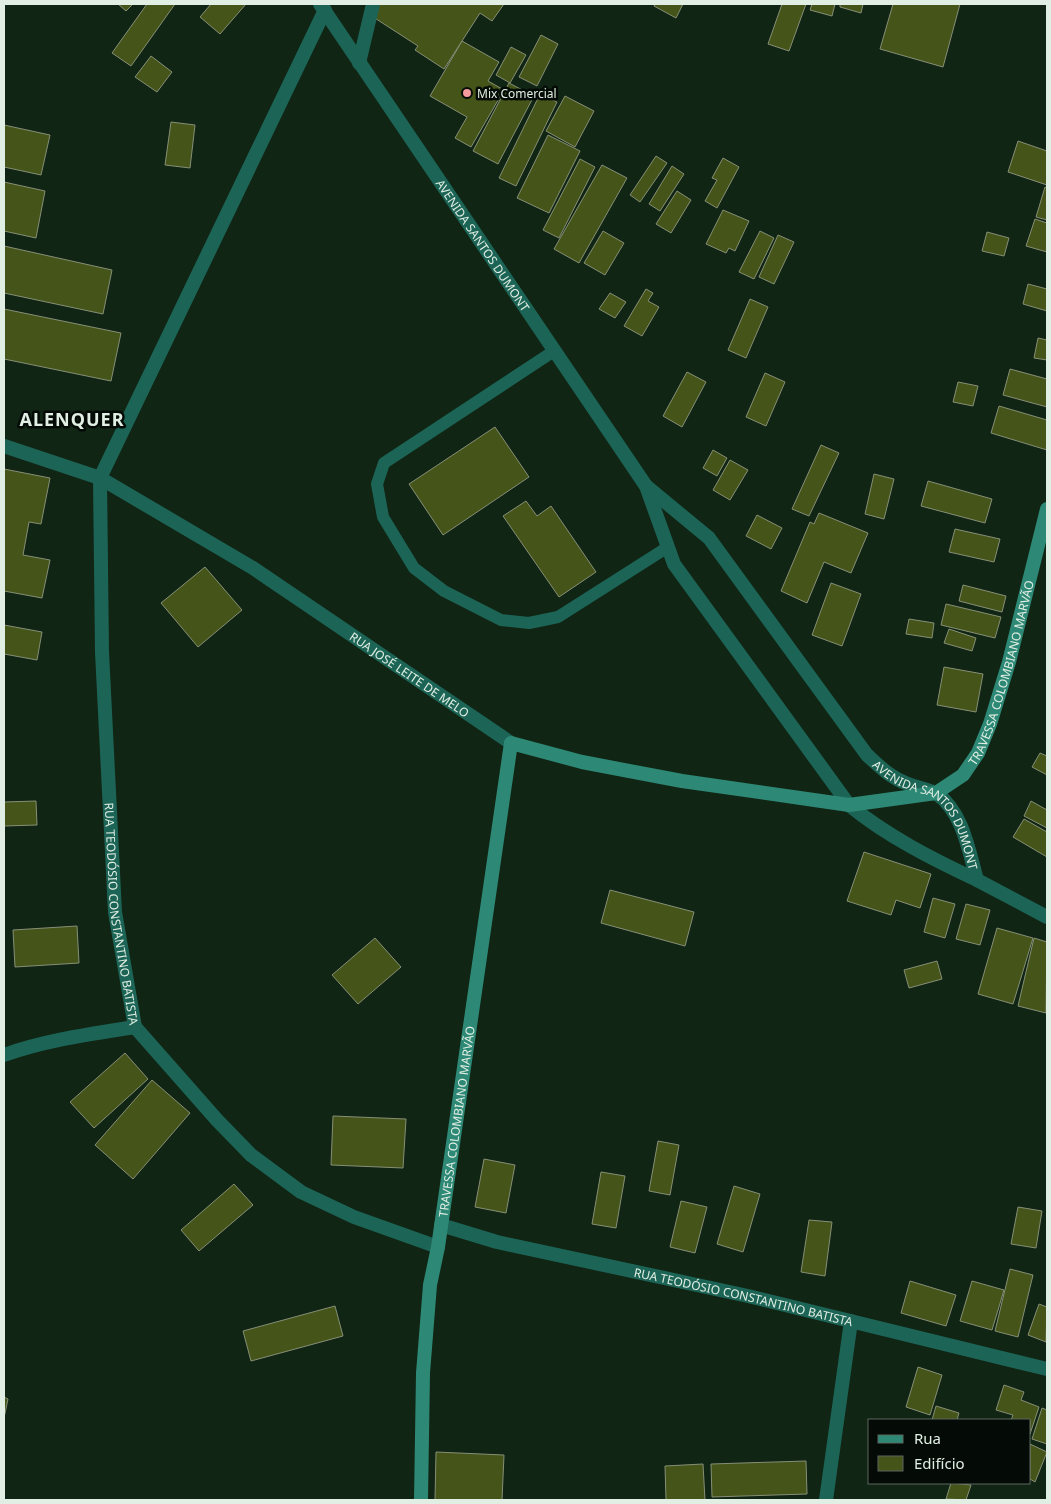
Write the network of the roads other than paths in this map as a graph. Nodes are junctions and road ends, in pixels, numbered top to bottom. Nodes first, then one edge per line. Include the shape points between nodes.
1 (373, 4) edge
2 (322, 7) edge
3 (359, 63) junction
4 (554, 351) junction
5 (4, 446) edge
6 (100, 478) junction
7 (646, 486) junction
8 (1047, 509) edge
9 (668, 547) junction
10 (511, 743) junction
11 (936, 793) junction
12 (849, 805) junction
13 (977, 880) junction
14 (1047, 917) edge
15 (135, 1027) junction
16 (4, 1055) edge
17 (441, 1225) junction
18 (438, 1247) junction
19 (851, 1322) junction
20 (1047, 1370) edge
21 (421, 1500) edge
22 (826, 1500) edge

1 - 3 street
2 - 3 street, AVENIDA SANTOS DUMONT
2 - 6 street
3 - 4 street, AVENIDA SANTOS DUMONT
4 - 7 street, AVENIDA SANTOS DUMONT
4 - 9 lane via 384,463 376,484 383,517 414,568 444,591 500,620 529,623 558,617
5 - 6 street, RUA JOSÉ LEITE DE MELO
6 - 10 street, RUA JOSÉ LEITE DE MELO via 253,568
6 - 15 street, RUA TEODÓSIO CONSTANTINO BATISTA via 102,652 115,912
7 - 9 street, AVENIDA SANTOS DUMONT
7 - 11 street, AVENIDA SANTOS DUMONT via 708,538 867,756 887,774
8 - 11 main road, TRAVESSA COLOMBIANO MARVÃO via 990,724 964,775
9 - 12 street, AVENIDA SANTOS DUMONT via 674,564
10 - 12 main road, RUA JOSÉ LEITE DE MELO via 582,762 682,781
10 - 17 main road, TRAVESSA COLOMBIANO MARVÃO
11 - 12 main road, TRAVESSA COLOMBIANO MARVÃO
11 - 13 street, AVENIDA SANTOS DUMONT via 950,806 959,823
12 - 13 street, AVENIDA SANTOS DUMONT via 876,826 938,862
13 - 14 street
15 - 16 street via 71,1037
15 - 18 street, RUA TEODÓSIO CONSTANTINO BATISTA via 251,1155 301,1192 354,1217
17 - 18 main road, TRAVESSA COLOMBIANO MARVÃO
17 - 19 street, RUA TEODÓSIO CONSTANTINO BATISTA via 498,1242 748,1296
18 - 21 main road, TRAVESSA COLOMBIANO MARVÃO via 430,1285 423,1373
19 - 20 street, RUA TEODÓSIO CONSTANTINO BATISTA
19 - 22 street

